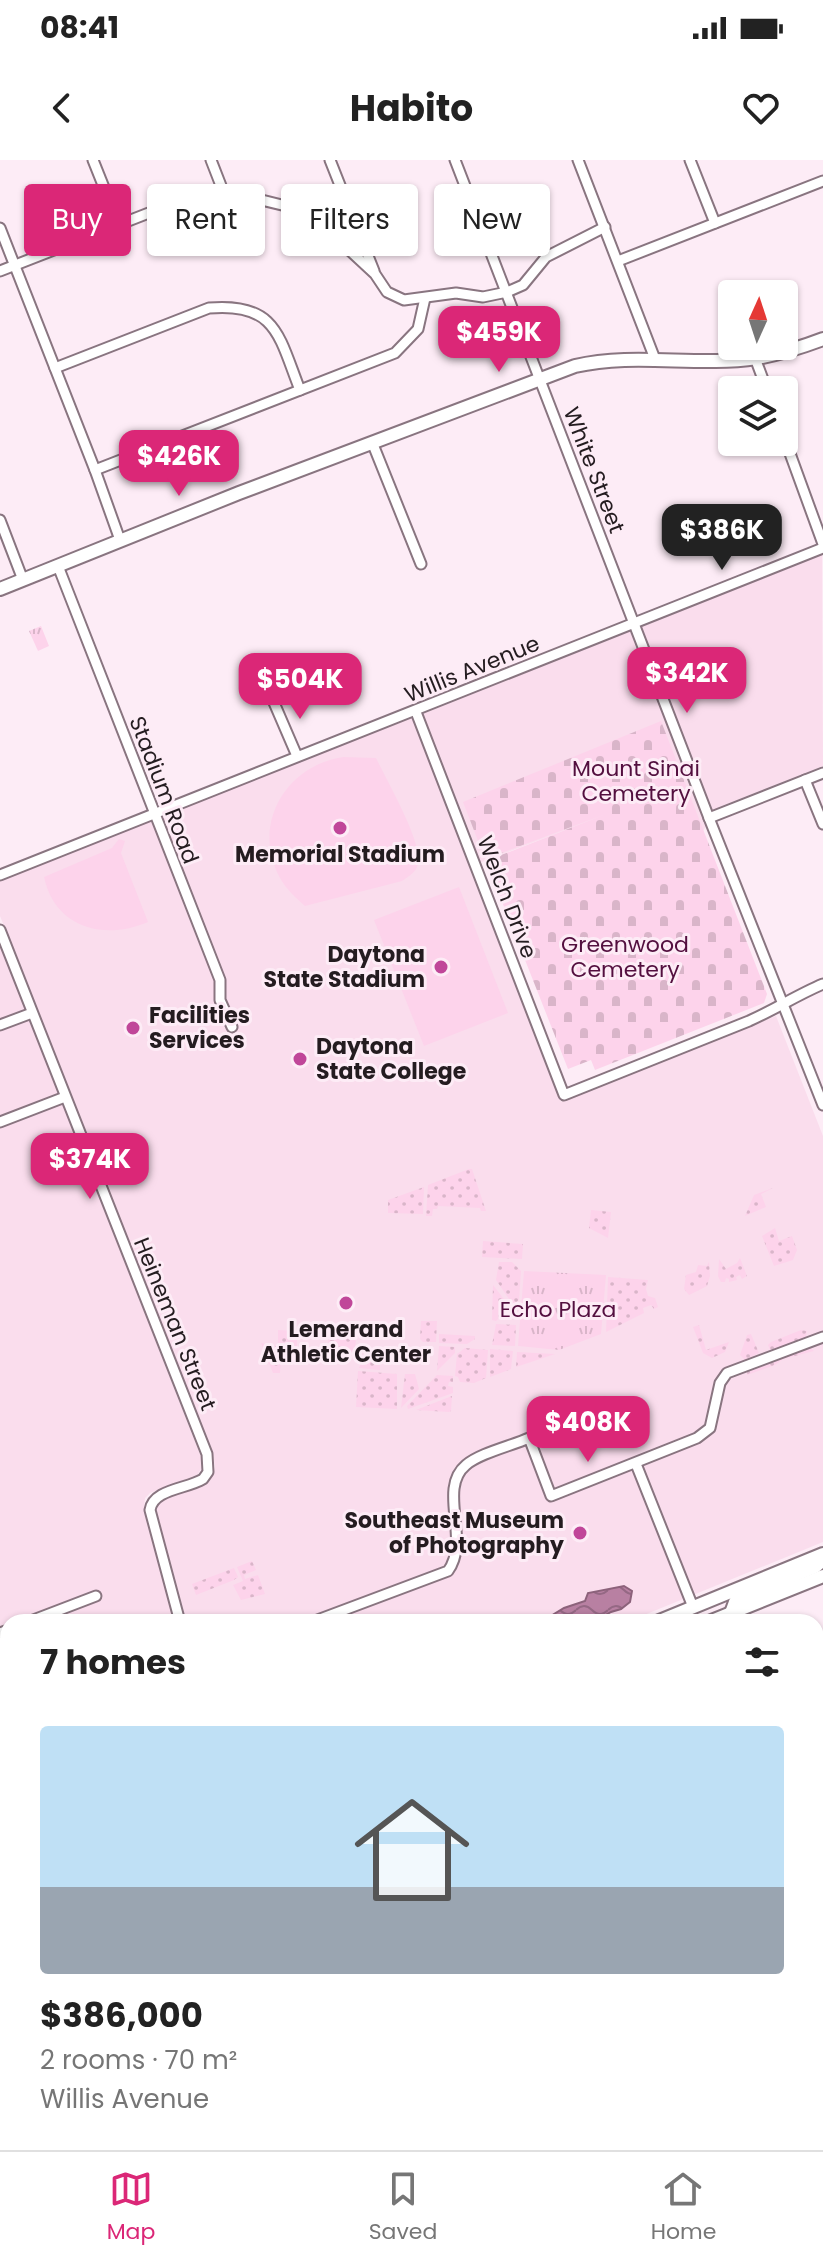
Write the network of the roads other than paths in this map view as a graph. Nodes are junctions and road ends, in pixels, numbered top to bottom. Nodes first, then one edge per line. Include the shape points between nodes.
1 (93, 160) edge
2 (211, 160) edge
3 (330, 160) edge
4 (455, 160) edge
5 (578, 160) edge
6 (690, 160) edge
7 (823, 181) edge
8 (103, 184) edge
9 (220, 184) edge
10 (339, 184) edge
11 (715, 223) junction
12 (605, 227) junction
13 (0, 228) edge
14 (38, 256) edge
15 (356, 256) edge
16 (368, 256) edge
17 (618, 261) junction
18 (15, 265) junction
19 (0, 271) edge
20 (375, 274) junction
21 (507, 292) junction
22 (425, 298) junction
23 (823, 339) edge
24 (798, 348) edge
25 (718, 358) edge
26 (655, 359) junction
27 (55, 368) junction
28 (540, 377) junction
29 (300, 390) junction
30 (372, 442) junction
31 (791, 456) edge
32 (95, 470) junction
33 (0, 520) edge
34 (120, 540) junction
35 (823, 546) edge
36 (421, 564) dead end
37 (58, 566) junction
38 (23, 580) junction
39 (0, 589) edge
40 (633, 624) junction
41 (272, 698) dead end
42 (416, 712) junction
43 (297, 756) junction
44 (823, 773) edge
45 (805, 780) junction
46 (153, 813) junction
47 (709, 818) junction
48 (823, 824) edge
49 (0, 875) edge
50 (0, 930) edge
51 (823, 984) edge
52 (782, 1002) junction
53 (32, 1013) junction
54 (0, 1025) edge
55 (232, 1027) dead end
56 (65, 1097) junction
57 (823, 1105) edge
58 (0, 1122) edge
59 (823, 1337) edge
60 (636, 1464) junction
61 (823, 1557) edge
62 (823, 1576) edge
63 (96, 1596) dead end
64 (693, 1607) junction
65 (731, 1613) joint
66 (49, 1614) edge
67 (178, 1614) edge
68 (333, 1614) edge
69 (676, 1614) edge
70 (687, 1614) edge

1 - 8 street
2 - 9 street
3 - 10 street
4 - 21 street, White Street
5 - 12 street
6 - 11 street
7 - 11 street
11 - 17 street
12 - 17 street
12 - 21 street via 559,248 523,285
13 - 18 street
14 - 18 street
15 - 20 street
16 - 20 street
17 - 26 street
18 - 19 street
18 - 27 street
20 - 22 street via 380,284 404,300
21 - 22 street
21 - 28 street, White Street
22 - 29 street via 418,329 395,353
23 - 24 main road
25 - 26 main road
26 - 28 main road via 602,360
27 - 29 street via 209,308 227,306 246,308 276,330
27 - 32 street
28 - 30 main road
28 - 40 street, White Street
29 - 32 street
30 - 34 main road
30 - 36 street
31 - 35 street
32 - 34 street
33 - 38 street
34 - 37 main road
35 - 40 street, Willis Avenue
37 - 38 main road
37 - 46 street, Stadium Road
38 - 39 main road
40 - 42 street, Willis Avenue
40 - 47 street, White Street
41 - 43 street
42 - 43 street, Willis Avenue
42 - 52 street, Welch Drive via 564,1095 749,1021
43 - 46 street, Willis Avenue
44 - 45 street
45 - 47 street
45 - 48 street
46 - 49 street, Willis Avenue
46 - 55 street, Stadium Road via 220,980 220,1000
47 - 52 street, White Street
50 - 53 street, Heineman Street
51 - 52 street
52 - 57 street, White Street
53 - 54 street
53 - 56 street, Heineman Street
56 - 58 street
56 - 67 street, Heineman Street via 208,1465 203,1479 151,1502
59 - 60 street via 727,1373 710,1428
60 - 64 street
60 - 68 street via 551,1496 529,1438 474,1460 457,1476 457,1550 448,1571
61 - 64 main road
61 - 65 main road via 815,1567 740,1598
62 - 65 main road
63 - 66 street
64 - 69 main road
64 - 70 main road

